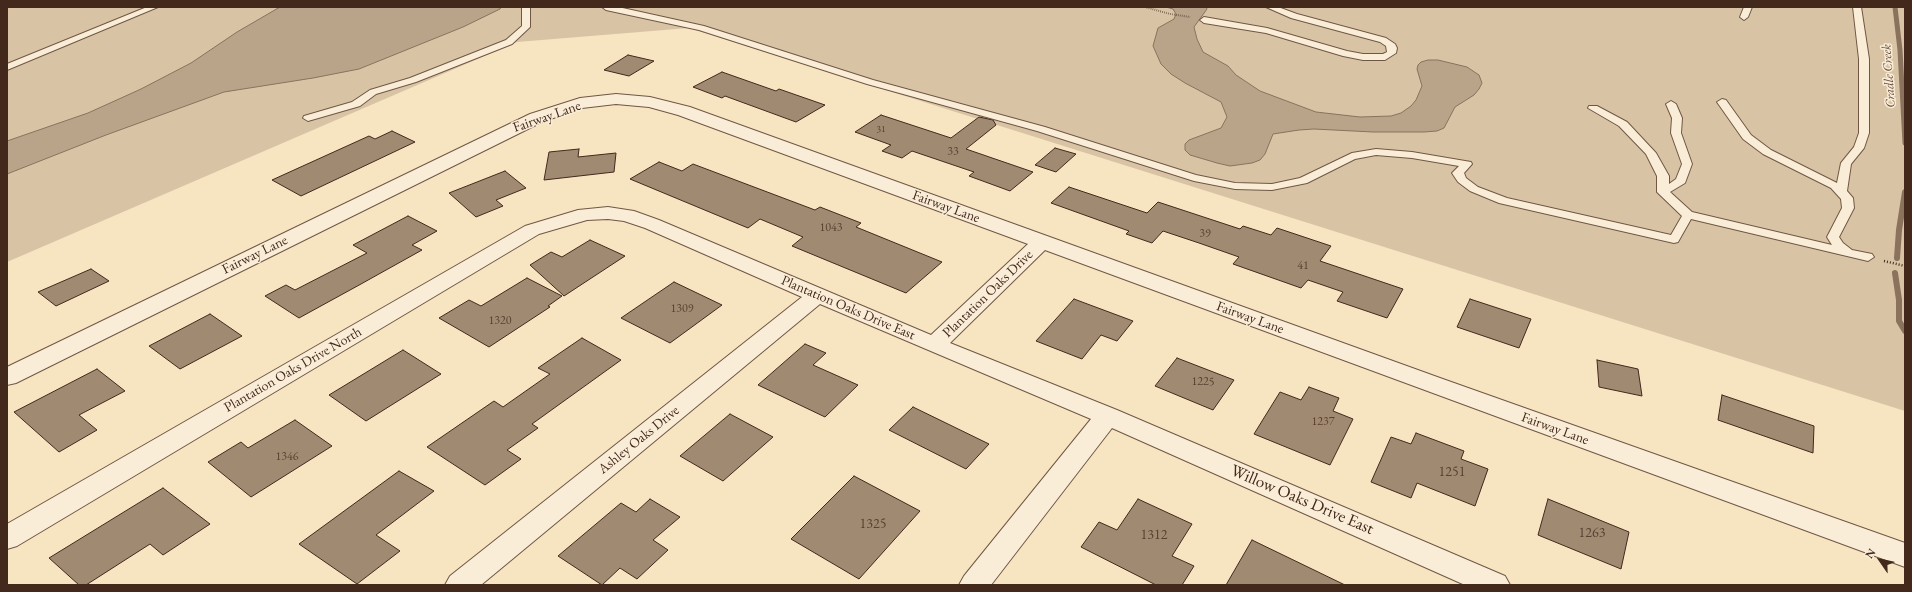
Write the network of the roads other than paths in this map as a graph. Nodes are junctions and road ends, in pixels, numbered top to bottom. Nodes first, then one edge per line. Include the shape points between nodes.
1 (154, 7) edge
2 (526, 7) edge
3 (606, 7) edge
4 (1270, 7) edge
5 (1748, 7) edge
6 (1857, 7) edge
7 (1744, 17) dead end
8 (1204, 20) dead end
9 (7, 67) edge
10 (1722, 102) dead end
11 (1671, 104) dead end
12 (1593, 108) dead end
13 (308, 118) dead end
14 (1663, 192) junction
15 (1841, 192) junction
16 (584, 214) joint
17 (1688, 216) junction
18 (1042, 242) junction
19 (1848, 252) junction
20 (1868, 257) dead end
21 (818, 295) junction
22 (934, 345) junction
23 (7, 377) edge
24 (1108, 416) junction
25 (7, 538) edge
26 (1905, 555) edge
27 (460, 585) edge
28 (974, 585) edge
29 (1495, 585) edge

1 - 9 lane
2 - 13 lane via 526,27 509,42 413,80 383,88 356,104
3 - 17 lane via 701,28 870,82 1041,129 1194,178 1235,186 1272,187 1303,181 1352,156 1376,152 1467,164 1458,173 1462,180 1474,189 1503,201 1674,239
4 - 8 lane via 1383,40 1390,44 1391,53 1385,57 1363,57 1267,31
5 - 7 lane
6 - 15 lane via 1864,59 1864,133 1859,148 1846,163
10 - 15 lane via 1747,137 1767,152 1816,175
11 - 14 lane via 1677,118 1676,133 1687,164 1681,181
12 - 14 lane via 1623,124 1651,154 1663,176
14 - 17 lane
15 - 19 lane via 1847,198 1848,208 1833,237 1838,245
16 - 21 street, Plantation Oaks Drive East via 626,215
16 - 25 street, Plantation Oaks Drive North via 532,230
17 - 19 lane
18 - 22 street, Plantation Oaks Drive
18 - 23 street, Fairway Lane via 684,111 644,101 616,99 580,103 502,133
18 - 26 street, Fairway Lane
19 - 20 lane
21 - 22 street, Plantation Oaks Drive East
21 - 27 street, Ashley Oaks Drive
22 - 24 street, Plantation Oaks Drive East
24 - 28 street
24 - 29 street, Willow Oaks Drive East

